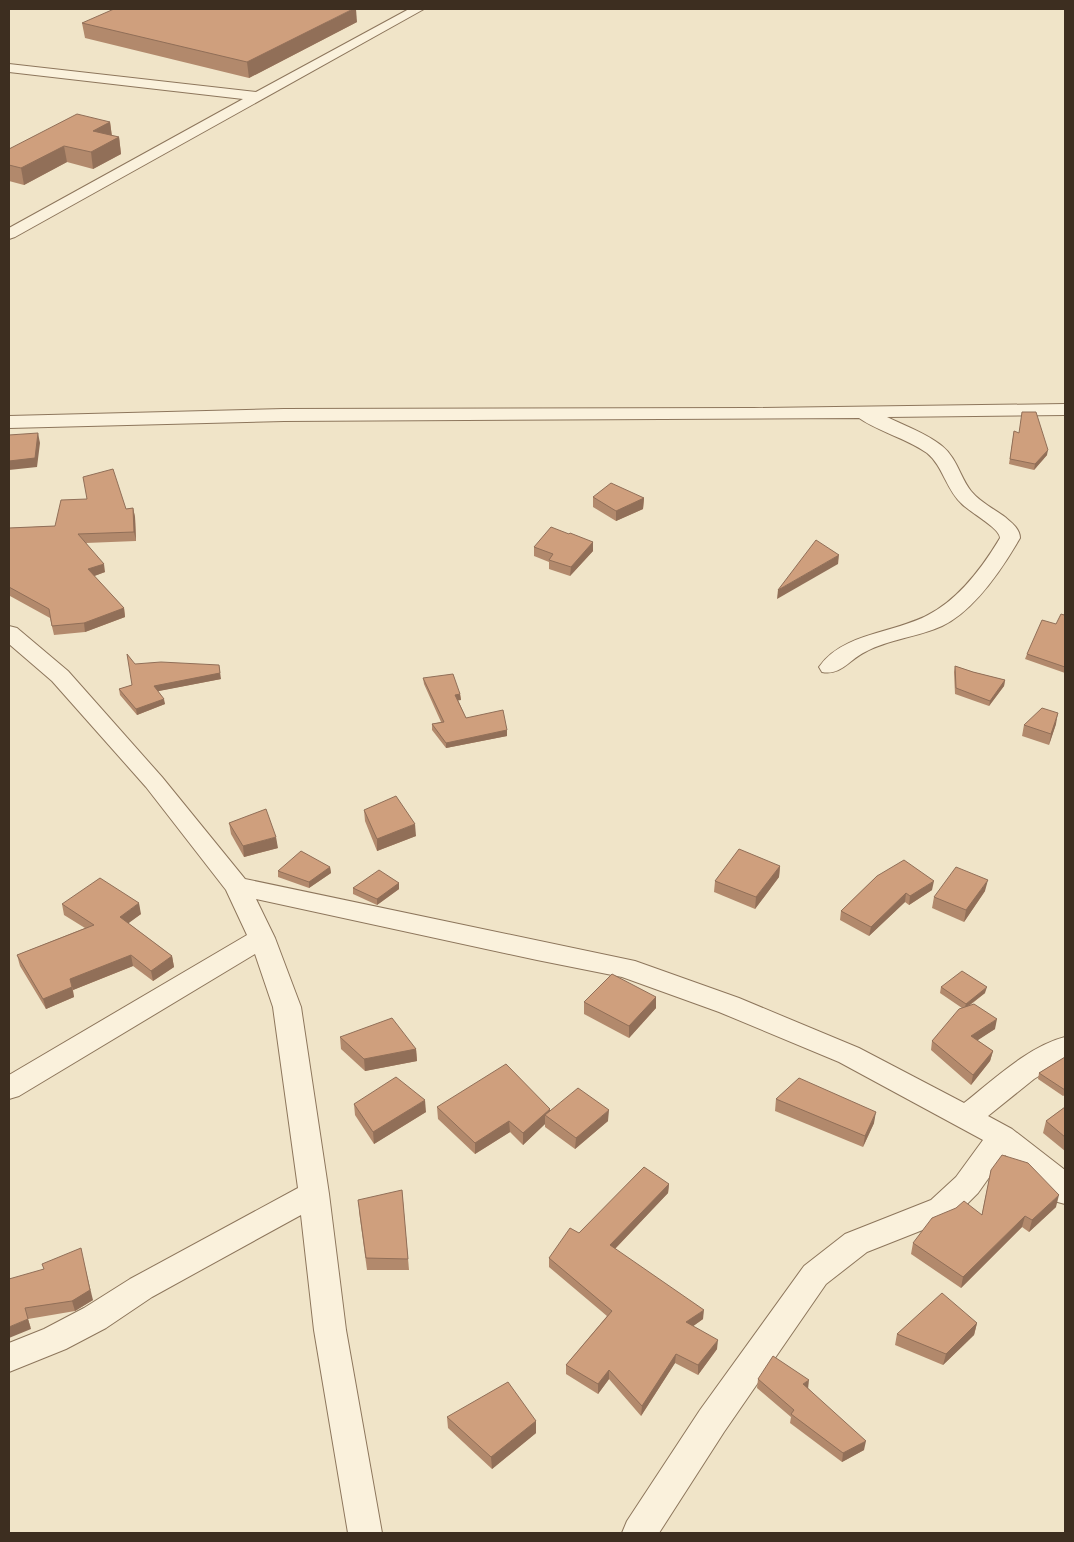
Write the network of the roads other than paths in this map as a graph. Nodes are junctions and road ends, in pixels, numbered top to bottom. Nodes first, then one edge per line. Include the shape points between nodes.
1 (418, 9) edge
2 (9, 68) edge
3 (259, 98) junction
4 (9, 234) edge
5 (1065, 408) edge
6 (860, 412) junction
7 (9, 422) edge
8 (9, 633) edge
9 (830, 667) dead end
10 (238, 886) junction
11 (262, 938) junction
12 (1065, 1047) edge
13 (9, 1088) edge
14 (965, 1118) junction
15 (1002, 1137) junction
16 (1065, 1192) edge
17 (314, 1194) junction
18 (9, 1358) edge
19 (366, 1533) edge
20 (639, 1533) edge

1 - 3 street
2 - 3 street
3 - 4 street
5 - 6 street
6 - 7 street via 284,414
6 - 9 street via 920,441 942,457 963,494 1005,527 1010,538 995,564 956,607 934,620 857,647
8 - 10 street via 60,676 154,782
10 - 11 street
10 - 14 street via 626,968 849,1055
11 - 13 street
11 - 17 street via 288,1007
12 - 14 street via 1024,1071
14 - 15 street
15 - 16 street via 1058,1181
15 - 20 street via 967,1185 942,1209 856,1243 815,1275 712,1421
17 - 18 street via 141,1288 95,1318
17 - 19 street via 330,1330

